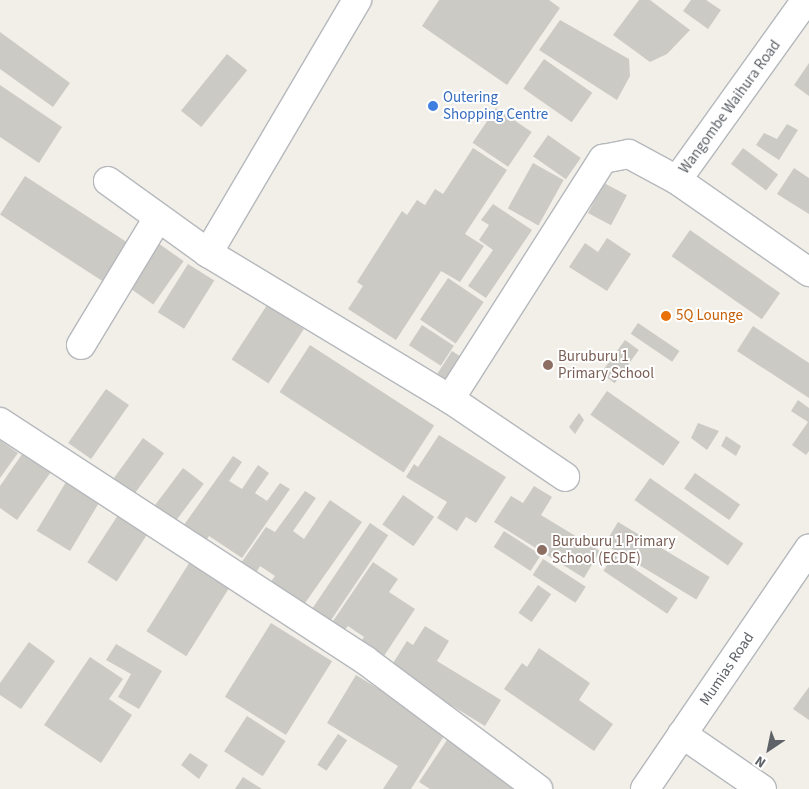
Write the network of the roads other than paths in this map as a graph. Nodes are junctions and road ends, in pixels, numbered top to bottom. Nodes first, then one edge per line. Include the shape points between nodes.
1 (357, 0) edge
2 (806, 0) edge
3 (677, 180) junction
4 (108, 181) dead end
5 (158, 218) junction
6 (208, 253) junction
7 (809, 272) edge
8 (81, 345) dead end
9 (450, 399) junction
10 (0, 422) edge
11 (565, 477) dead end
12 (809, 549) edge
13 (682, 734) junction
14 (538, 789) edge
15 (645, 789) edge
16 (762, 789) edge

1 - 6 street
2 - 3 street, Wangombe Waihura Road
3 - 7 street, Wangombe Waihura Road
3 - 9 street via 629,154 603,159
4 - 5 street
5 - 6 street
5 - 8 street
6 - 9 street
9 - 11 street
10 - 14 street via 365,660
12 - 13 street, Mumias Road
13 - 15 street, Mumias Road
13 - 16 street

